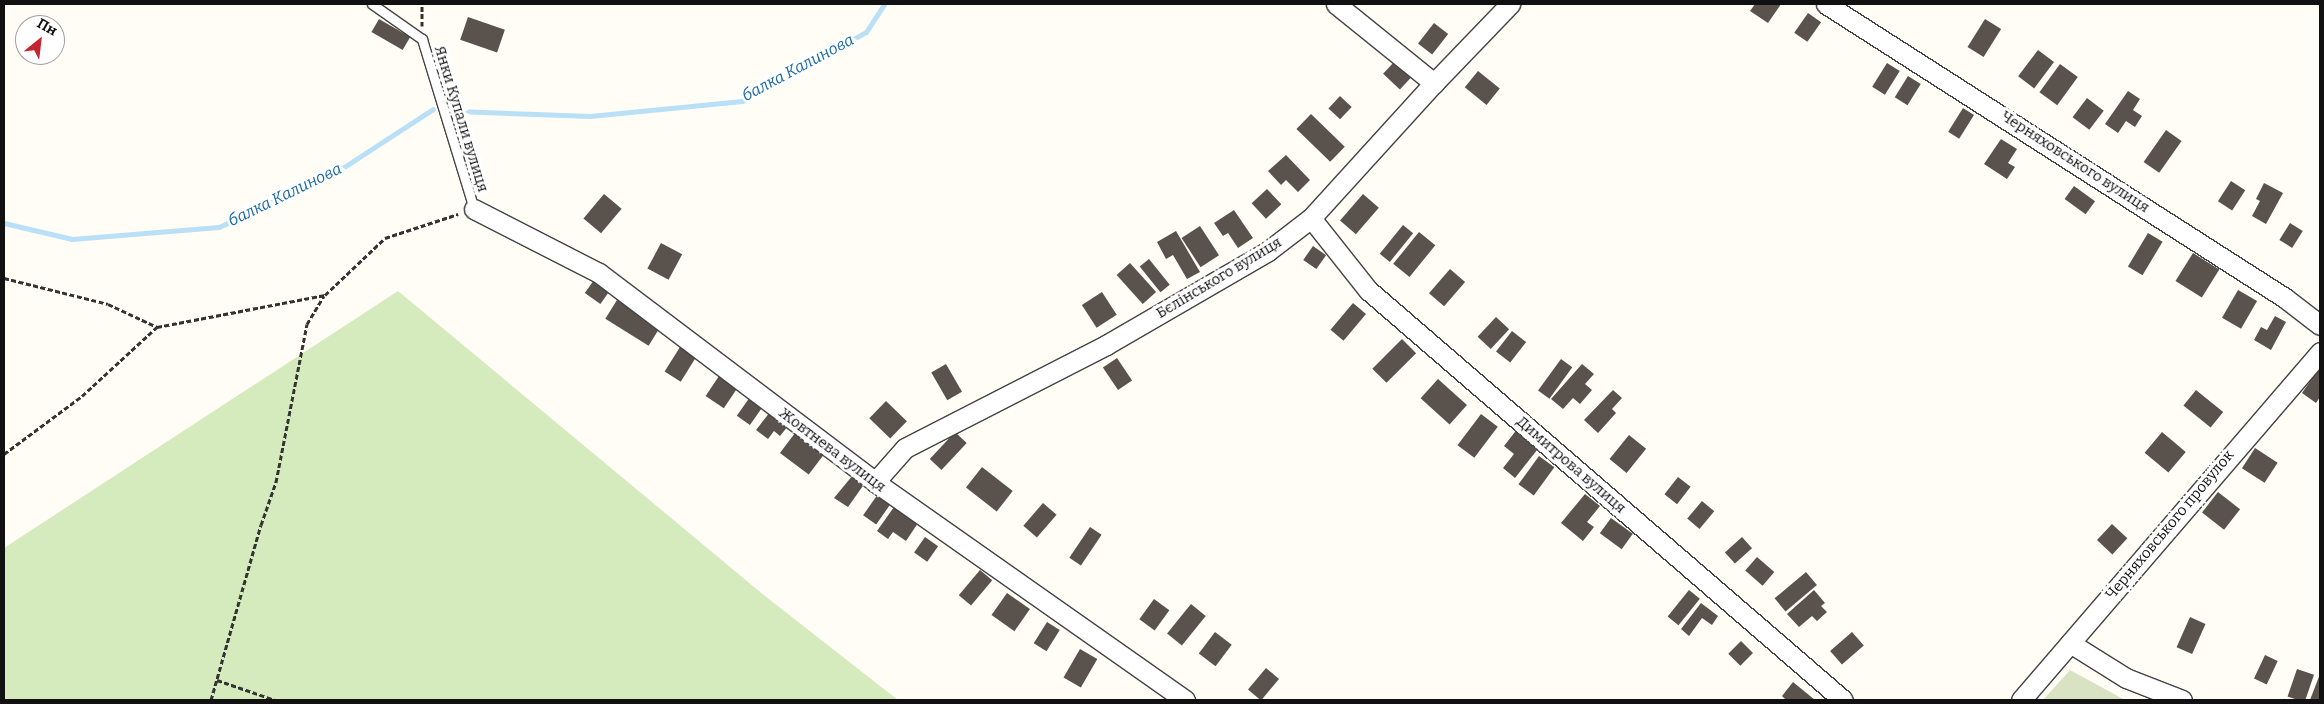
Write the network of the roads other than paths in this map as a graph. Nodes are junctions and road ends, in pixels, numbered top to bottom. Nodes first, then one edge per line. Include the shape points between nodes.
1 (372, 4) edge
2 (1336, 4) edge
3 (1510, 4) edge
4 (1826, 4) edge
5 (1434, 83) junction
6 (474, 209) joint
7 (1311, 218) junction
8 (2320, 325) edge
9 (2320, 352) edge
10 (875, 482) junction
11 (2070, 643) junction
12 (1185, 700) edge
13 (1843, 700) edge
14 (2021, 700) edge
15 (2182, 700) edge

1 - 6 lane, Янки Купали вулиця via 422,39
2 - 5 street
3 - 5 street, Бєлінського вулиця
4 - 8 street, Черняховського вулиця via 2285,298
5 - 7 street, Бєлінського вулиця
6 - 10 street, Жовтнева вулиця via 599,273
7 - 10 street, Бєлінського вулиця via 1268,251 1106,345 906,448
7 - 13 street, Димитрова вулиця via 1368,290
9 - 11 street, Черняховського провулок
10 - 12 street, Жовтнева вулиця
11 - 14 street, Черняховського провулок
11 - 15 street via 2126,678

